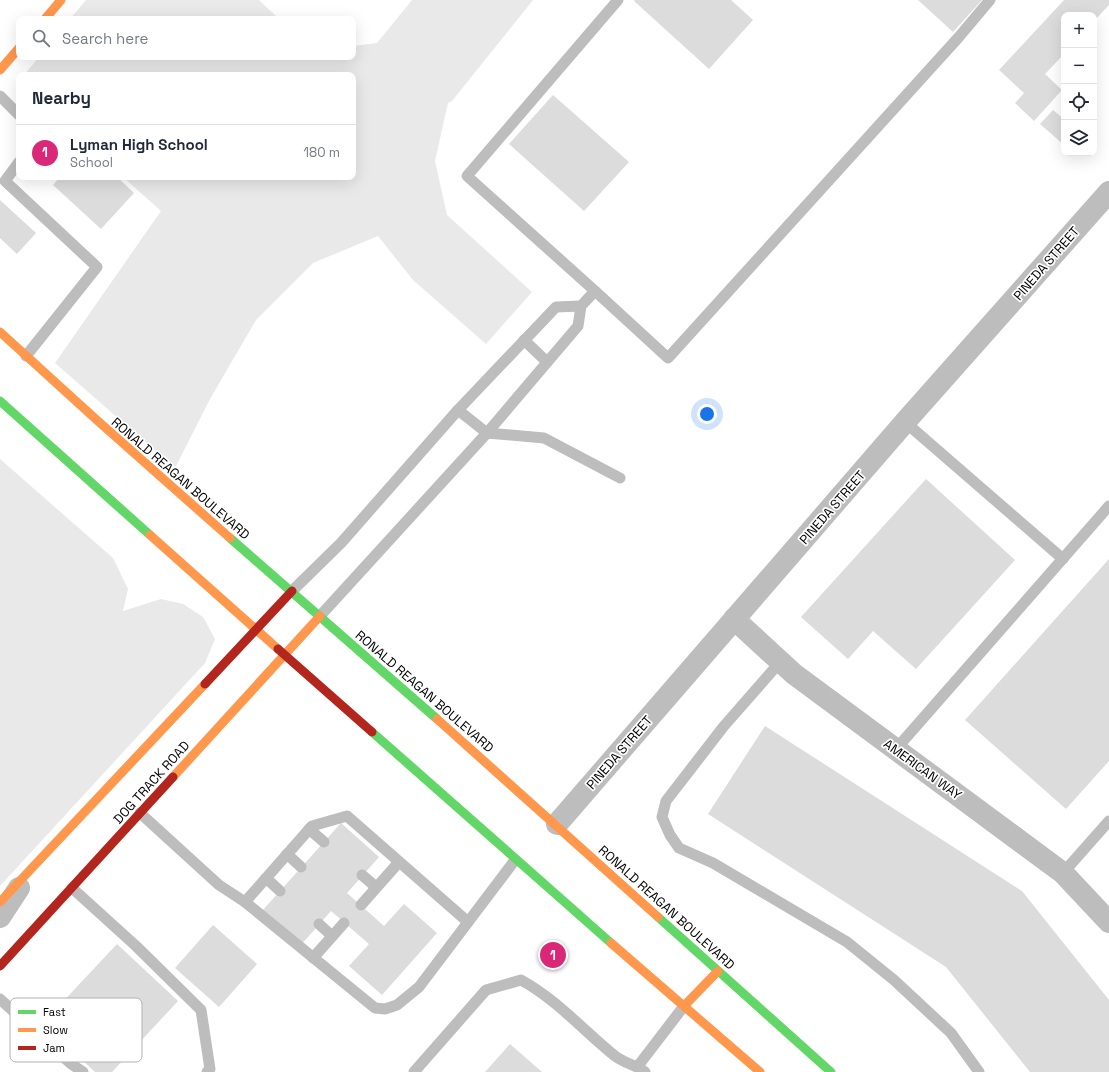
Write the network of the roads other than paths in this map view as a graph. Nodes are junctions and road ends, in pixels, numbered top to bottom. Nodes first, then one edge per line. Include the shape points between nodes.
1 (62, 0) edge
2 (618, 0) edge
3 (990, 0) edge
4 (48, 16) edge
5 (16, 51) edge
6 (0, 70) edge
7 (0, 96) edge
8 (16, 112) edge
9 (16, 166) edge
10 (1109, 192) edge
11 (595, 291) junction
12 (581, 306) junction
13 (0, 332) edge
14 (524, 340) junction
15 (26, 356) junction
16 (547, 362) junction
17 (0, 401) edge
18 (458, 410) junction
19 (906, 422) junction
20 (487, 433) junction
21 (620, 478) dead end
22 (1109, 506) edge
23 (1063, 559) junction
24 (292, 591) junction
25 (320, 616) junction
26 (734, 619) junction
27 (255, 629) junction
28 (285, 655) junction
29 (780, 662) junction
30 (896, 749) junction
31 (140, 814) junction
32 (1109, 821) edge
33 (557, 824) junction
34 (309, 828) junction
35 (324, 842) dead end
36 (287, 854) junction
37 (515, 860) junction
38 (399, 862) junction
39 (34, 865) junction
40 (301, 867) dead end
41 (1063, 873) junction
42 (362, 875) dead end
43 (266, 878) junction
44 (376, 887) junction
45 (72, 888) junction
46 (280, 891) dead end
47 (0, 902) edge
48 (244, 902) junction
49 (361, 905) dead end
50 (0, 917) edge
51 (468, 922) junction
52 (1109, 922) edge
53 (344, 923) dead end
54 (319, 924) dead end
55 (332, 936) junction
56 (313, 958) junction
57 (0, 966) edge
58 (718, 971) junction
59 (0, 999) edge
60 (684, 1006) junction
61 (10, 1008) edge
62 (69, 1062) edge
63 (642, 1069) edge
64 (83, 1072) edge
65 (208, 1072) edge
66 (414, 1072) edge
67 (760, 1072) edge
68 (831, 1072) edge
69 (980, 1072) edge

1 - 4 main road
2 - 11 lane via 467,176
3 - 11 lane via 668,358
5 - 6 main road
7 - 8 lane
9 - 15 lane via 5,181 97,268
10 - 19 street, PINEDA STREET
11 - 12 lane
12 - 14 lane via 556,307
12 - 16 lane via 578,326
13 - 15 main road, RONALD REAGAN BOULEVARD
14 - 16 lane
14 - 18 lane
15 - 24 main road, RONALD REAGAN BOULEVARD via 96,421
16 - 20 lane
17 - 27 main road
18 - 20 lane
18 - 24 lane via 340,544
19 - 23 lane
19 - 26 street, PINEDA STREET
20 - 21 lane via 544,438
20 - 25 lane
22 - 23 lane
23 - 30 lane
24 - 25 main road, RONALD REAGAN BOULEVARD
24 - 27 main road
25 - 28 main road, DOG TRACK ROAD
25 - 33 main road, RONALD REAGAN BOULEVARD
26 - 29 street, AMERICAN WAY
26 - 33 street, PINEDA STREET
27 - 28 main road
27 - 39 main road
28 - 31 main road, DOG TRACK ROAD
28 - 37 main road
29 - 30 street, AMERICAN WAY
29 - 69 lane via 724,726 666,801 662,817 670,835 679,848 713,862 847,942 894,980 951,1033
30 - 41 street, AMERICAN WAY
31 - 45 main road, DOG TRACK ROAD
31 - 48 lane via 219,885
32 - 41 lane
33 - 58 main road, RONALD REAGAN BOULEVARD
34 - 35 lane
34 - 36 lane
34 - 38 lane via 347,816
36 - 40 lane
36 - 43 lane
37 - 51 lane
37 - 60 main road
38 - 44 lane
38 - 51 lane
39 - 47 main road
39 - 50 street
41 - 52 street, AMERICAN WAY
42 - 44 lane
43 - 46 lane
43 - 48 lane
44 - 49 lane
45 - 57 main road, DOG TRACK ROAD
45 - 65 lane via 201,1010 210,1069
48 - 56 lane
51 - 56 lane via 418,987 397,1005 385,1009 375,1008
53 - 55 lane
54 - 55 lane
55 - 56 lane
58 - 60 main road
58 - 68 main road, RONALD REAGAN BOULEVARD
59 - 61 lane
60 - 63 lane
60 - 67 main road
62 - 64 lane
63 - 66 lane via 617,1057 538,989 521,980 486,990

